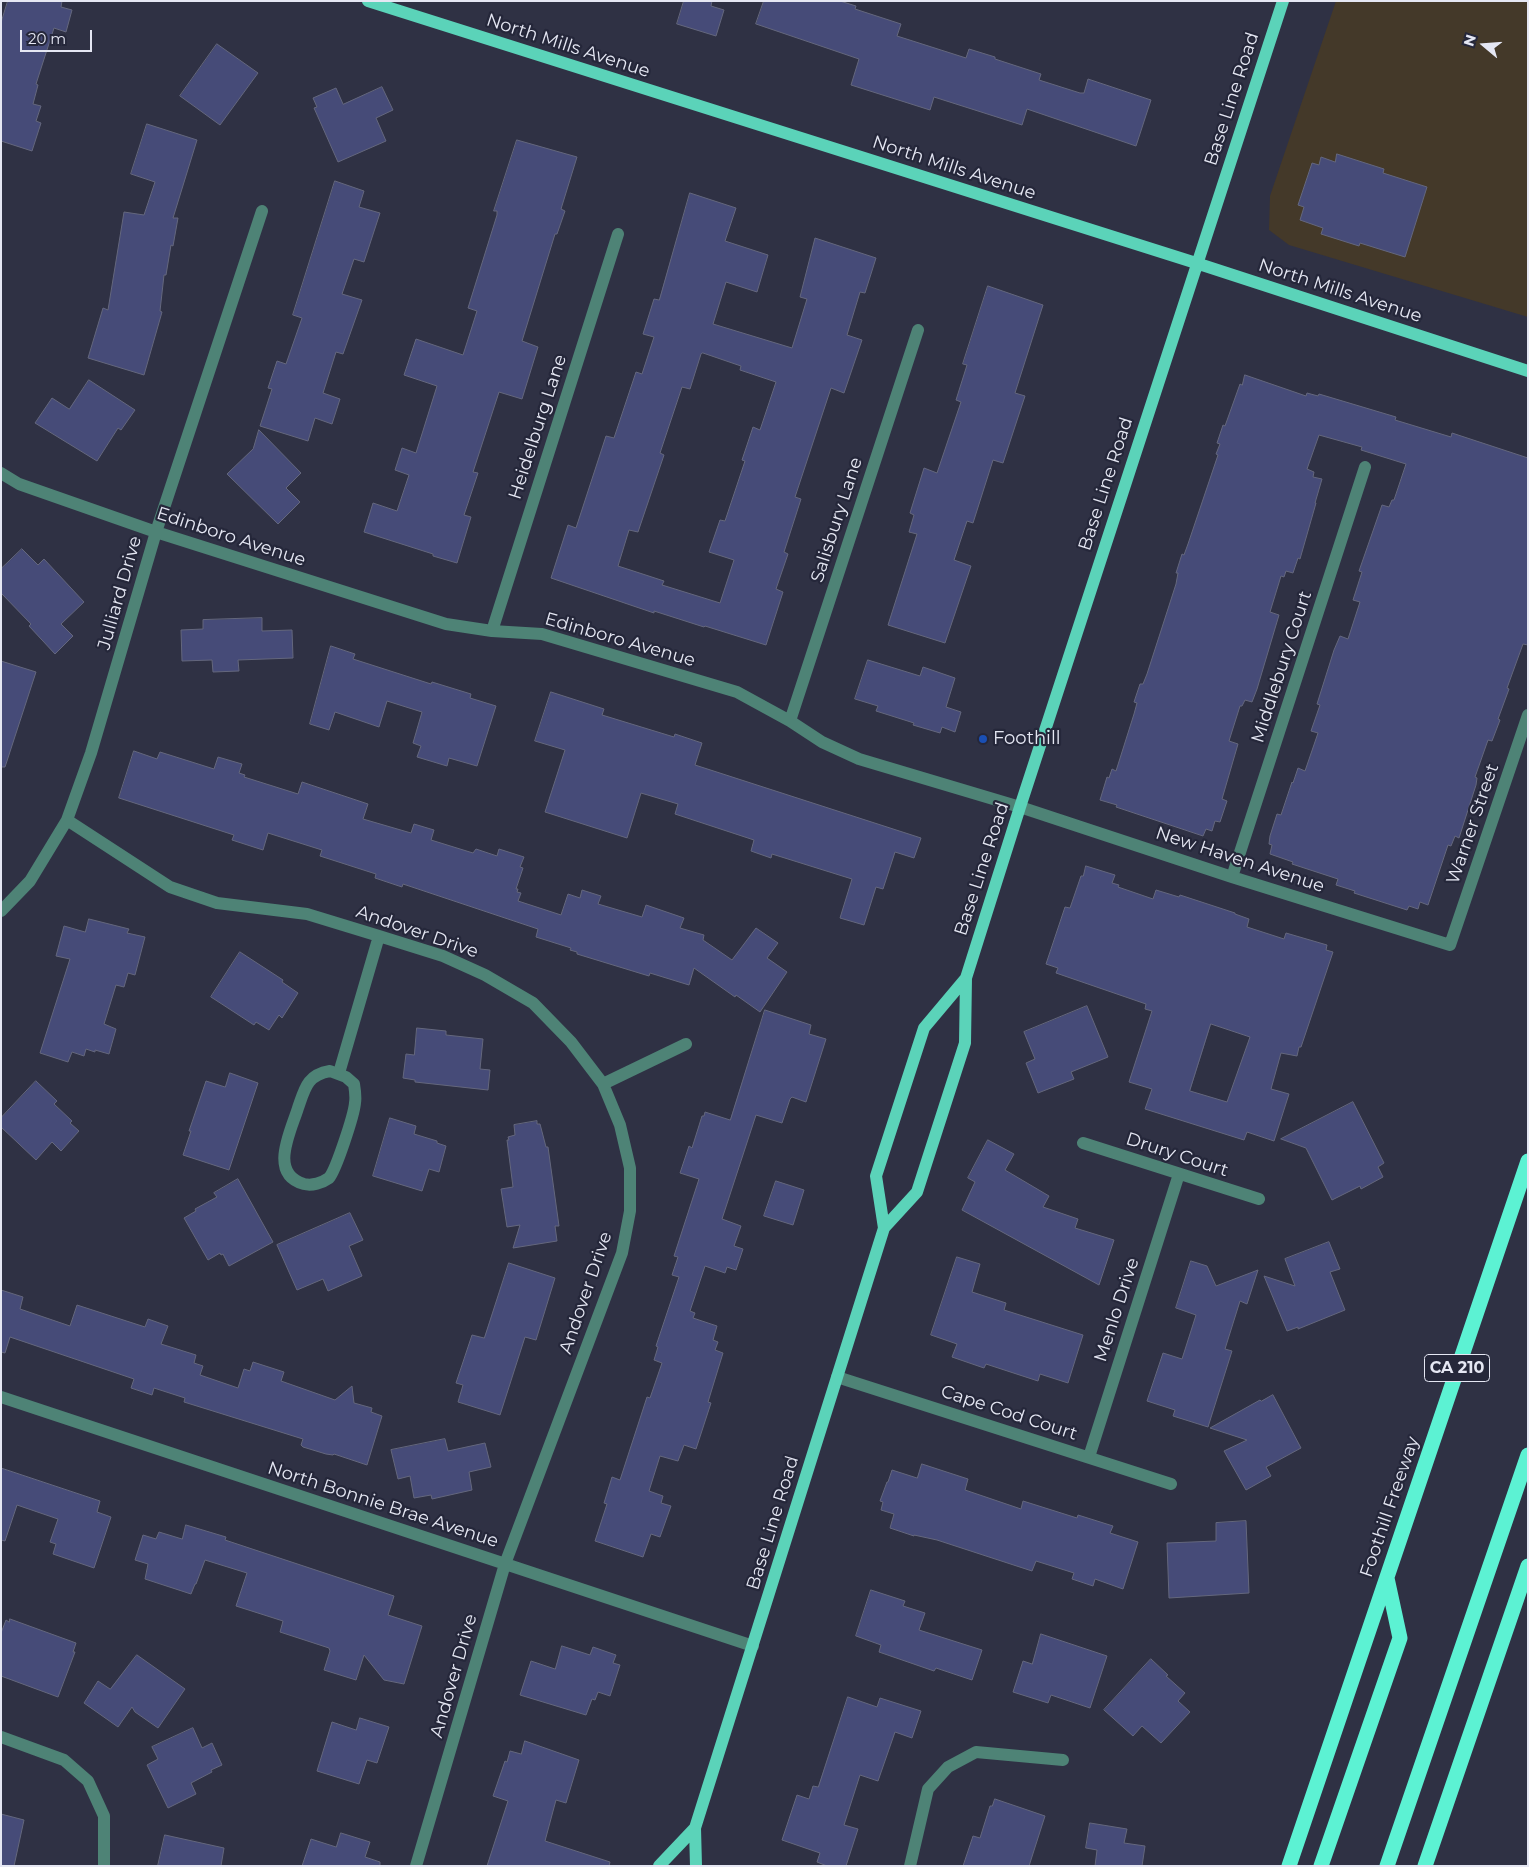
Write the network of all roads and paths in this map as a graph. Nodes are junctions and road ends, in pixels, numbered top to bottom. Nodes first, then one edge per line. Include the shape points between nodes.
1 (368, 1) edge
2 (1283, 1) edge
3 (262, 211) dead end
4 (618, 234) dead end
5 (1196, 262) junction
6 (918, 330) dead end
7 (1528, 371) edge
8 (1366, 467) dead end
9 (1, 473) edge
10 (156, 532) junction
11 (492, 631) junction
12 (1528, 715) edge
13 (790, 721) junction
14 (1020, 807) junction
15 (67, 820) junction
16 (1232, 877) junction
17 (1, 911) edge
18 (379, 936) junction
19 (1450, 945) joint
20 (966, 978) junction
21 (686, 1044) dead end
22 (339, 1073) junction
23 (602, 1084) junction
24 (1083, 1143) dead end
25 (1528, 1160) edge
26 (1179, 1174) junction
27 (1259, 1199) dead end
28 (884, 1228) junction
29 (837, 1377) junction
30 (1, 1397) edge
31 (1528, 1455) edge
32 (1089, 1457) junction
33 (1171, 1484) dead end
34 (505, 1564) junction
35 (1528, 1566) edge
36 (1387, 1576) junction
37 (753, 1646) junction
38 (1, 1737) edge
39 (1063, 1760) dead end
40 (695, 1828) junction
41 (104, 1866) edge
42 (416, 1866) edge
43 (659, 1866) edge
44 (696, 1866) edge
45 (910, 1866) edge
46 (1289, 1866) edge
47 (1321, 1866) edge
48 (1387, 1866) edge
49 (1425, 1866) edge

1 - 5 main road, North Mills Avenue
2 - 5 main road, Base Line Road
3 - 10 street, Julliard Drive
4 - 11 street, Heidelburg Lane
5 - 7 main road, North Mills Avenue
5 - 14 main road, Base Line Road
6 - 13 street, Salisbury Lane
8 - 16 street, Middlebury Court
9 - 10 street, Edinboro Avenue via 18,484
10 - 11 street, Edinboro Avenue via 446,624
10 - 15 street, Julliard Drive via 91,753
11 - 13 street, Edinboro Avenue via 542,634 737,692
12 - 19 street, Warner Street
13 - 14 street, Edinboro Avenue via 822,742 859,759
14 - 16 street, New Haven Avenue
14 - 20 main road, Base Line Road
15 - 17 street, Julliard Drive via 30,881
15 - 18 street, Andover Drive via 170,887 217,903 306,914
16 - 19 street, New Haven Avenue
18 - 22 street
18 - 23 street, Andover Drive via 443,956 485,975 533,1003 571,1042
20 - 28 main road, Base Line Road via 965,1043 917,1192
20 - 28 main road, Base Line Road via 924,1028 876,1176
21 - 23 street
22 - 22 street via 319,1073 310,1080 285,1148 285,1170 304,1184 322,1182 334,1171 355,1103 354,1084
23 - 34 street, Andover Drive via 620,1125 630,1168 630,1211 622,1253
24 - 26 street, Drury Court
25 - 36 highway, Foothill Freeway / CA 210
26 - 27 street, Drury Court
26 - 32 street, Menlo Drive
28 - 29 main road, Base Line Road
29 - 32 street, Cape Cod Court
29 - 37 main road, Base Line Road
30 - 34 street, North Bonnie Brae Avenue
31 - 48 highway
32 - 33 street, Cape Cod Court
34 - 37 street, North Bonnie Brae Avenue
34 - 42 street, Andover Drive
35 - 49 highway
36 - 46 highway, Foothill Freeway / CA 210
36 - 47 highway via 1400,1638
37 - 40 main road, Base Line Road
38 - 41 street via 64,1760 88,1781 104,1816
39 - 45 street via 976,1752 948,1768 928,1789
40 - 43 main road, Base Line Road
40 - 44 main road, Base Line Road

